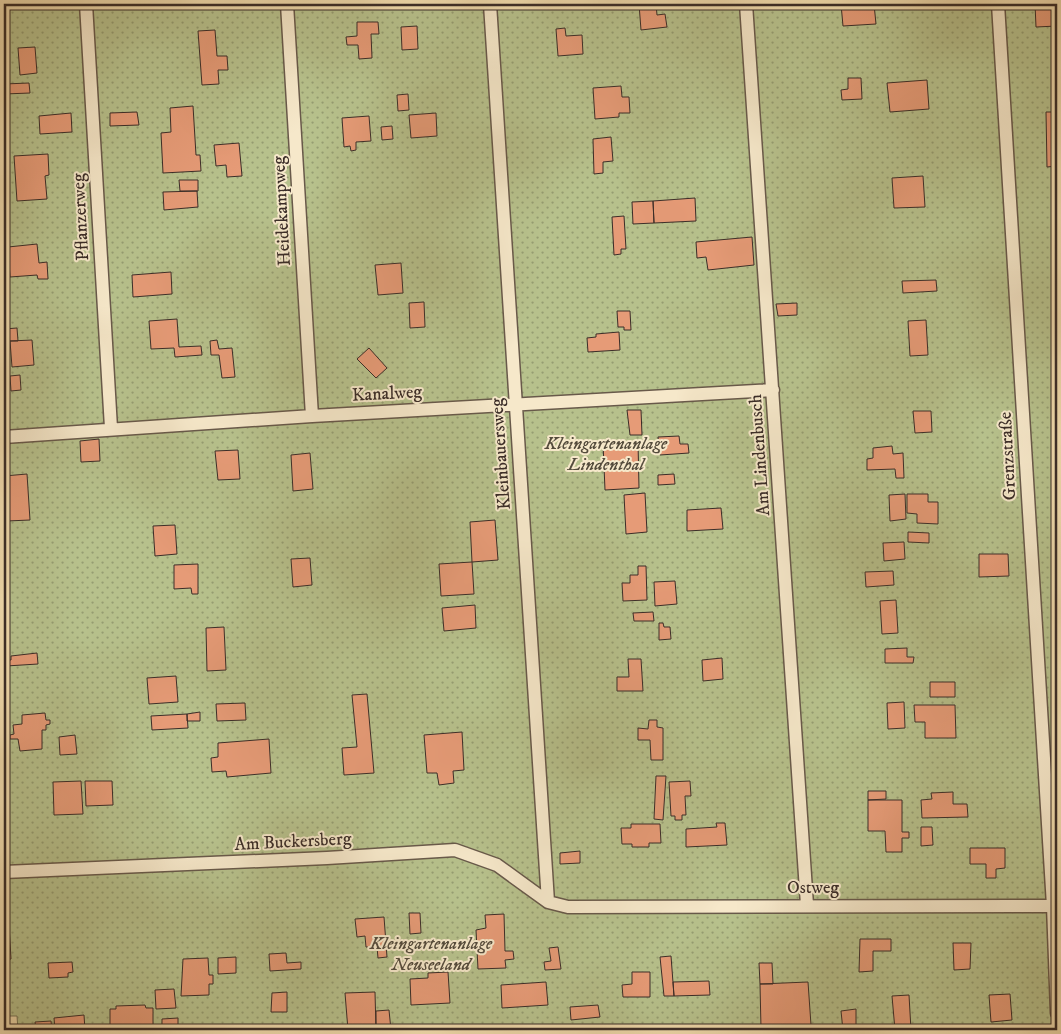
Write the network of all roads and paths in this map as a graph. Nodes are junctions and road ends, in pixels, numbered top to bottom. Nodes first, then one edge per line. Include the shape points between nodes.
1 (86, 4) edge
2 (287, 4) edge
3 (490, 4) edge
4 (746, 4) edge
5 (998, 4) edge
6 (773, 390) junction
7 (515, 404) junction
8 (312, 416) junction
9 (112, 428) junction
10 (4, 437) edge
11 (4, 872) edge
12 (548, 902) junction
13 (807, 905) junction
14 (1055, 906) edge
15 (568, 907) joint
16 (1057, 1013) edge

1 - 9 lane, Pflanzerweg
2 - 8 lane, Heidekampweg
3 - 7 lane, Kleinbauersweg
4 - 6 lane, Am Lindenbusch
5 - 14 lane, Grenzstraße
6 - 7 lane, Kanalweg
6 - 13 lane, Am Lindenbusch
7 - 8 lane, Kanalweg
7 - 12 lane, Kleinbauersweg
8 - 9 lane, Kanalweg
9 - 10 lane, Kanalweg
11 - 12 lane, Am Buckersberg via 455,850 497,865
12 - 15 lane, Am Buckersberg
13 - 14 lane, Ostweg
13 - 15 lane, Ostweg
14 - 16 lane, Grenzstraße

